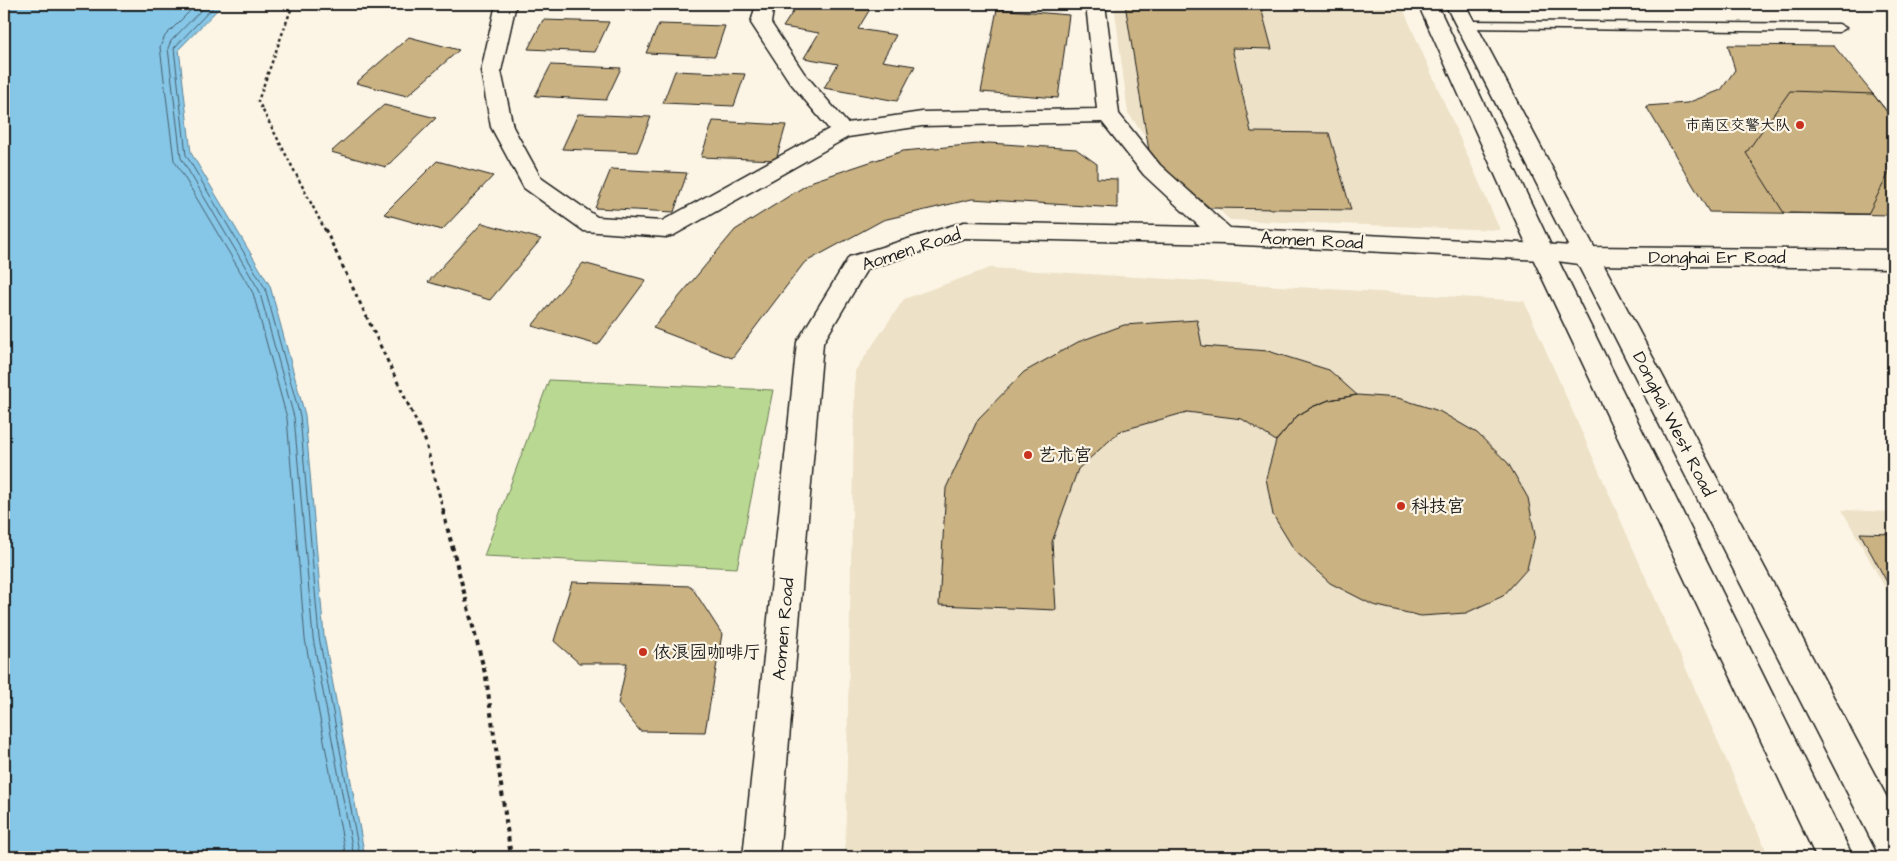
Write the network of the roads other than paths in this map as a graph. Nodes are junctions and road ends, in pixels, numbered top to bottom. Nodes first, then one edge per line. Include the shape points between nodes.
1 (506, 4) edge
2 (765, 4) edge
3 (1096, 4) edge
4 (1427, 4) edge
5 (1461, 14) edge
6 (1839, 28) dead end
7 (1108, 115) junction
8 (842, 131) junction
9 (1224, 236) junction
10 (1542, 252) junction
11 (1587, 256) junction
12 (1893, 259) edge
13 (1893, 845) edge
14 (761, 857) edge
15 (1835, 857) edge

1 - 8 street via 491,70 502,127 532,183 592,225 666,229
2 - 8 street via 761,23 796,77
3 - 7 street
4 - 10 street
5 - 6 lane
5 - 11 street, Donghai West Road
7 - 8 street via 922,119
7 - 9 street via 1152,170
9 - 10 street, Aomen Road
9 - 14 street, Aomen Road via 964,230 858,263 810,342
10 - 11 street, Donghai Er Road
10 - 15 street
11 - 12 street, Donghai Er Road
11 - 13 street, Donghai West Road

